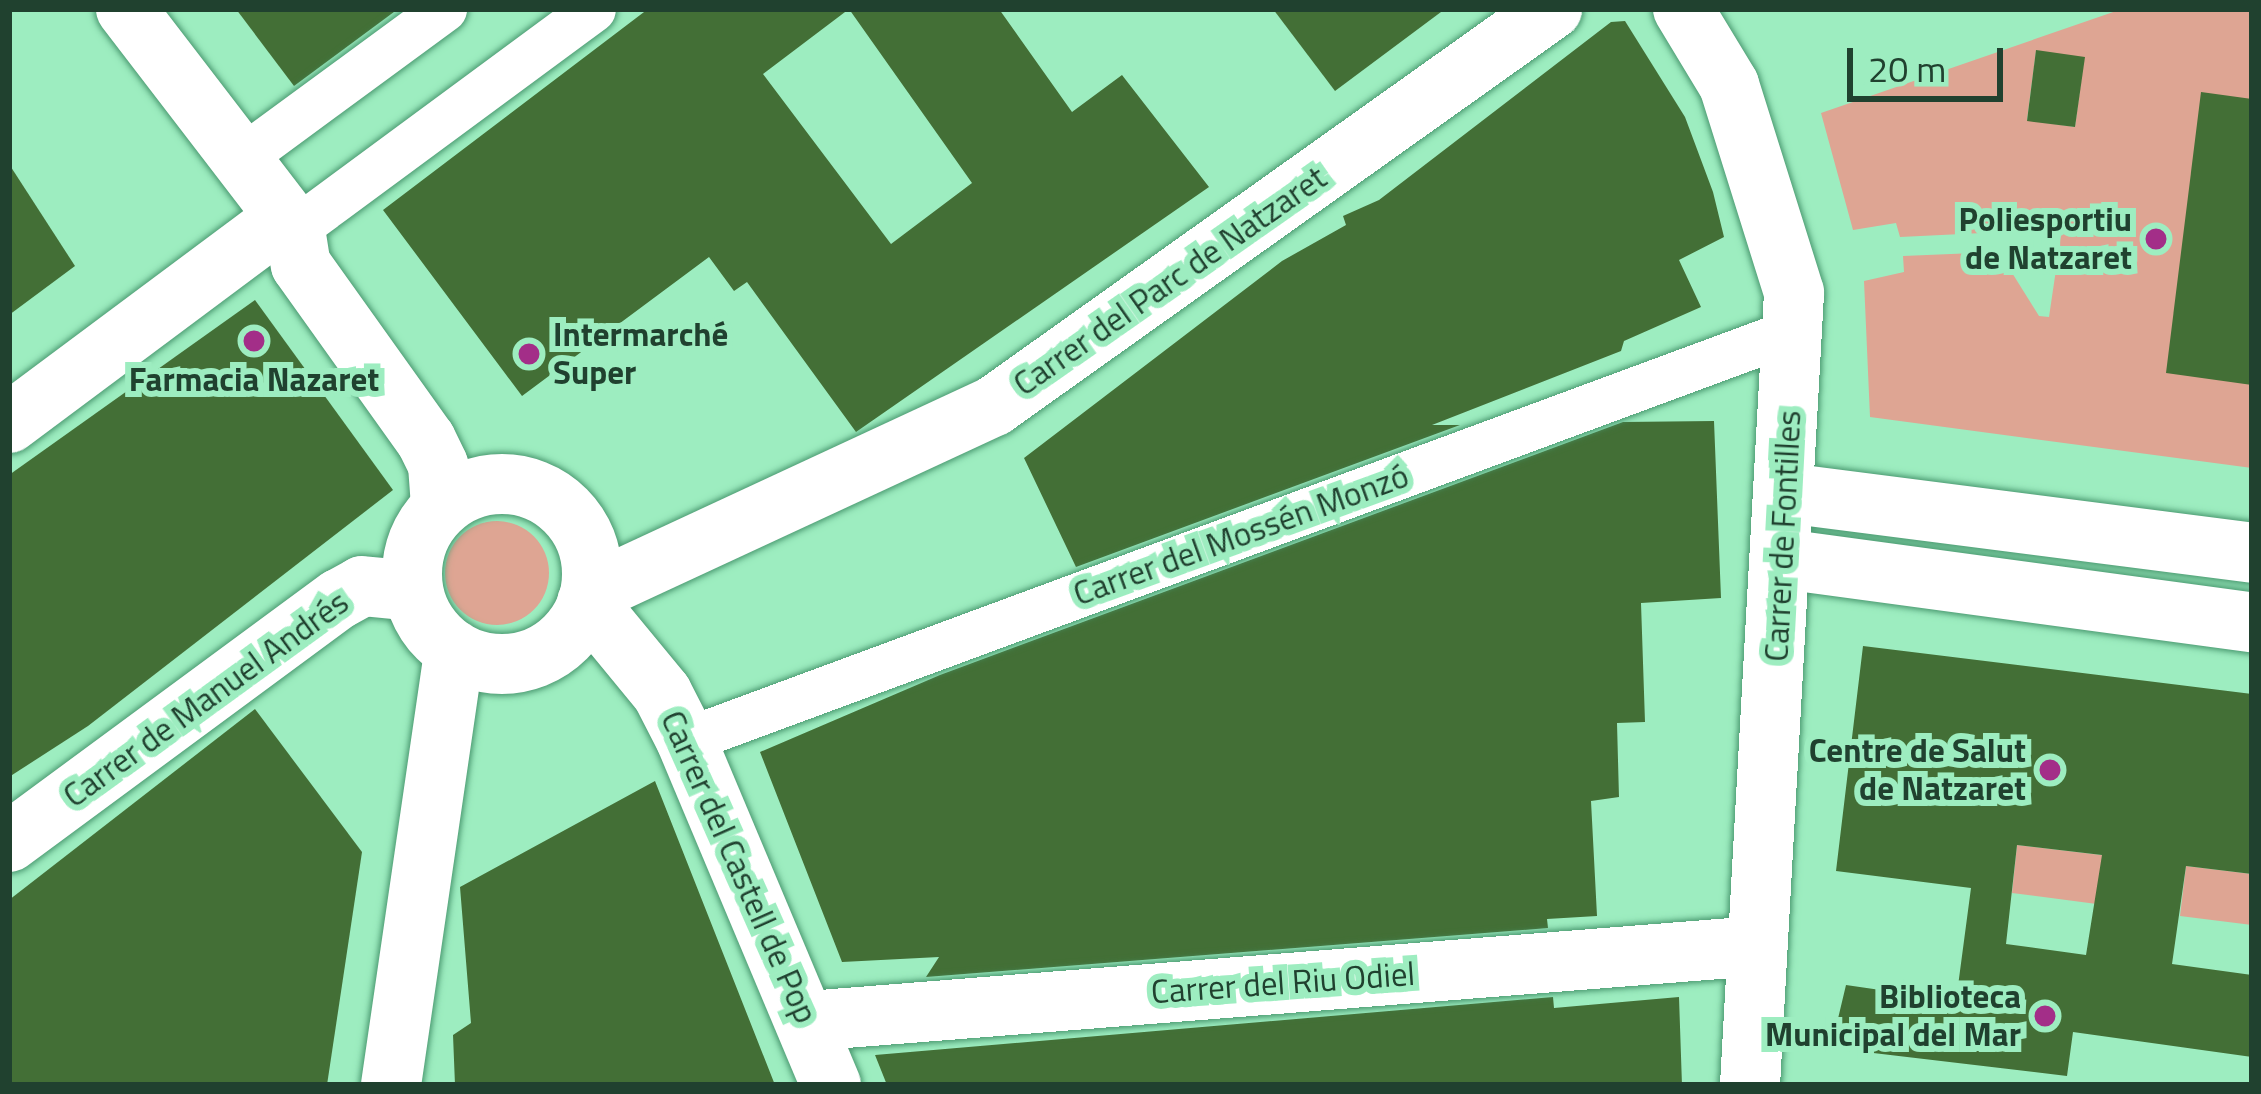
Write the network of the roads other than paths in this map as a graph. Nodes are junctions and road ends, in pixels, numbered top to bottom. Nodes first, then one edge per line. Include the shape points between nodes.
1 (126, 9) edge
2 (444, 9) edge
3 (593, 9) edge
4 (1552, 9) edge
5 (1683, 9) edge
6 (242, 158) junction
7 (290, 223) junction
8 (1795, 330) junction
9 (9, 423) edge
10 (515, 484) junction
11 (1786, 493) junction
12 (441, 506) junction
13 (2252, 553) edge
14 (1783, 559) junction
15 (412, 591) junction
16 (589, 598) junction
17 (2252, 622) edge
18 (454, 650) junction
19 (686, 740) junction
20 (9, 842) edge
21 (1757, 946) junction
22 (808, 1021) junction
23 (391, 1085) edge
24 (831, 1085) edge
25 (1750, 1085) edge

1 - 6 street
2 - 6 street
3 - 7 street
4 - 16 street, Carrer del Parc de Natzaret via 994,406
5 - 8 street, Carrer de Fontilles via 1729,85 1794,293
6 - 7 street
7 - 9 street
7 - 10 street via 326,242 488,460
7 - 12 street via 301,265 426,440 438,465
8 - 11 street, Carrer de Fontilles
8 - 19 street, Carrer del Mossén Monzó
10 - 12 street via 488,484
10 - 16 street via 572,517 586,543
11 - 13 street
11 - 14 street, Carrer de Fontilles
12 - 15 street via 412,561
14 - 17 street
14 - 21 street, Carrer de Fontilles
15 - 18 street via 422,617
15 - 20 street, Carrer de Manuel Andrés via 362,586 339,599
16 - 18 street via 578,623 542,656 486,663
16 - 19 street, Carrer del Castell de Pop via 652,679
18 - 23 street
19 - 22 street, Carrer del Castell de Pop
21 - 22 street, Carrer del Riu Odiel
21 - 25 street, Carrer de Fontilles
22 - 24 street, Carrer del Castell de Pop

